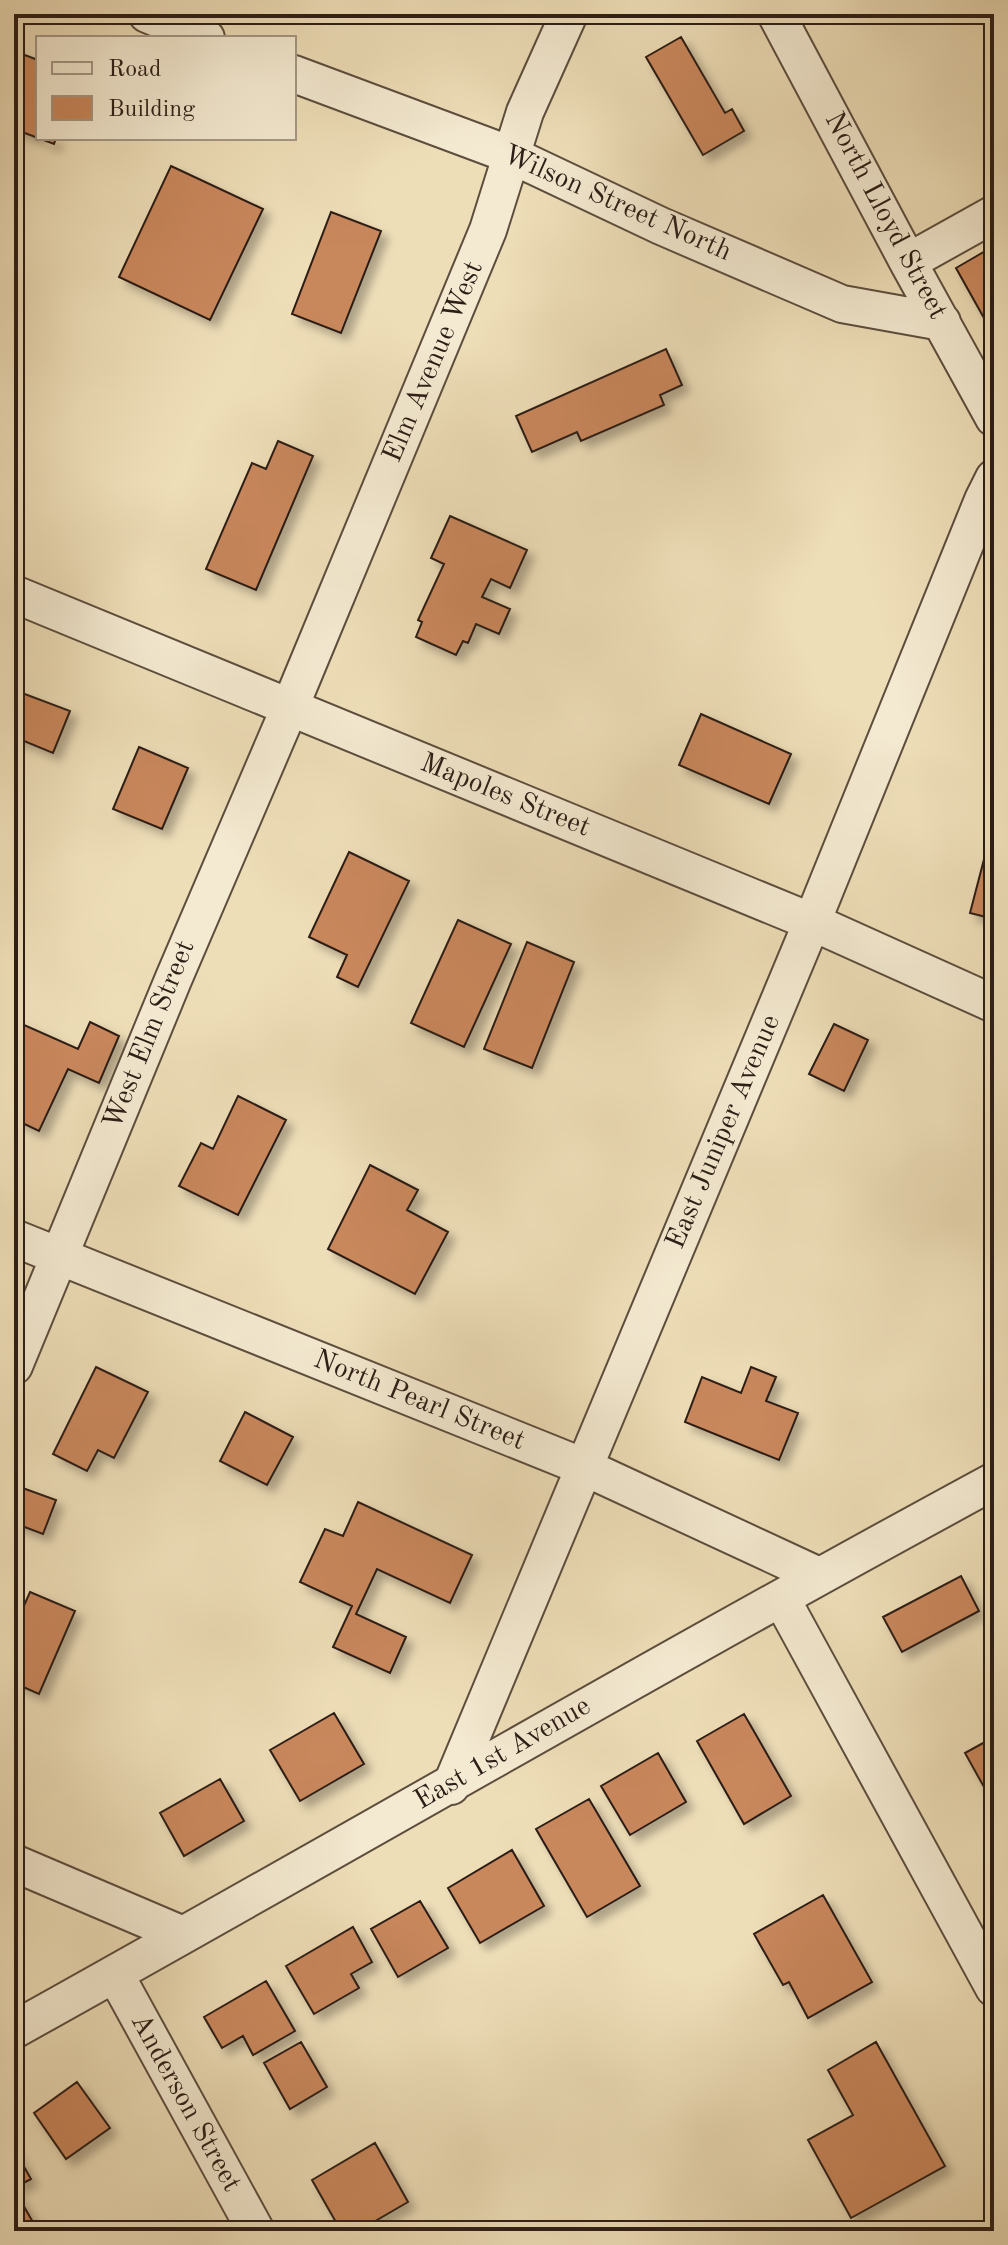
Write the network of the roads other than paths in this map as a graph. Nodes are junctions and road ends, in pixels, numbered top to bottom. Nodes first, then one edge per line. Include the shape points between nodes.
1 (147, 14) edge
2 (569, 14) edge
3 (776, 14) edge
4 (201, 36) edge
5 (296, 75) edge
6 (511, 155) junction
7 (994, 214) edge
8 (908, 262) junction
9 (942, 322) junction
10 (994, 418) edge
11 (994, 478) edge
12 (14, 594) edge
13 (290, 707) junction
14 (812, 922) junction
15 (994, 1004) edge
16 (14, 1238) edge
17 (59, 1257) junction
18 (14, 1366) edge
19 (584, 1467) junction
20 (994, 1481) edge
21 (819, 1576) junction
22 (781, 1598) junction
23 (451, 1786) junction
24 (14, 1863) edge
25 (183, 1935) junction
26 (115, 1974) junction
27 (994, 1988) edge
28 (14, 2030) edge
29 (256, 2231) edge

1 - 4 street
2 - 6 street, Elm Avenue West
3 - 8 street, North Lloyd Street
5 - 6 street, Wilson Street North
6 - 9 street, Wilson Street North via 842,304
6 - 13 street, Elm Avenue West via 488,230
7 - 8 street
8 - 9 street, North Lloyd Street
9 - 10 street, North Lloyd Street
11 - 14 street, East Juniper Avenue
12 - 13 street, Mapoles Street
13 - 14 street, Mapoles Street
13 - 17 street, West Elm Street
14 - 15 street, Mapoles Street
14 - 19 street, East Juniper Avenue
16 - 17 street, North Pearl Street
17 - 18 street, West Elm Street
17 - 19 street, North Pearl Street
19 - 21 street, North Pearl Street
19 - 23 street, East Juniper Avenue
20 - 21 street, East 1st Avenue
21 - 22 street, East 1st Avenue
22 - 23 street, East 1st Avenue
22 - 27 street
23 - 25 street, East 1st Avenue
24 - 25 street
25 - 26 street, East 1st Avenue
26 - 28 street, East 1st Avenue
26 - 29 street, Anderson Street

